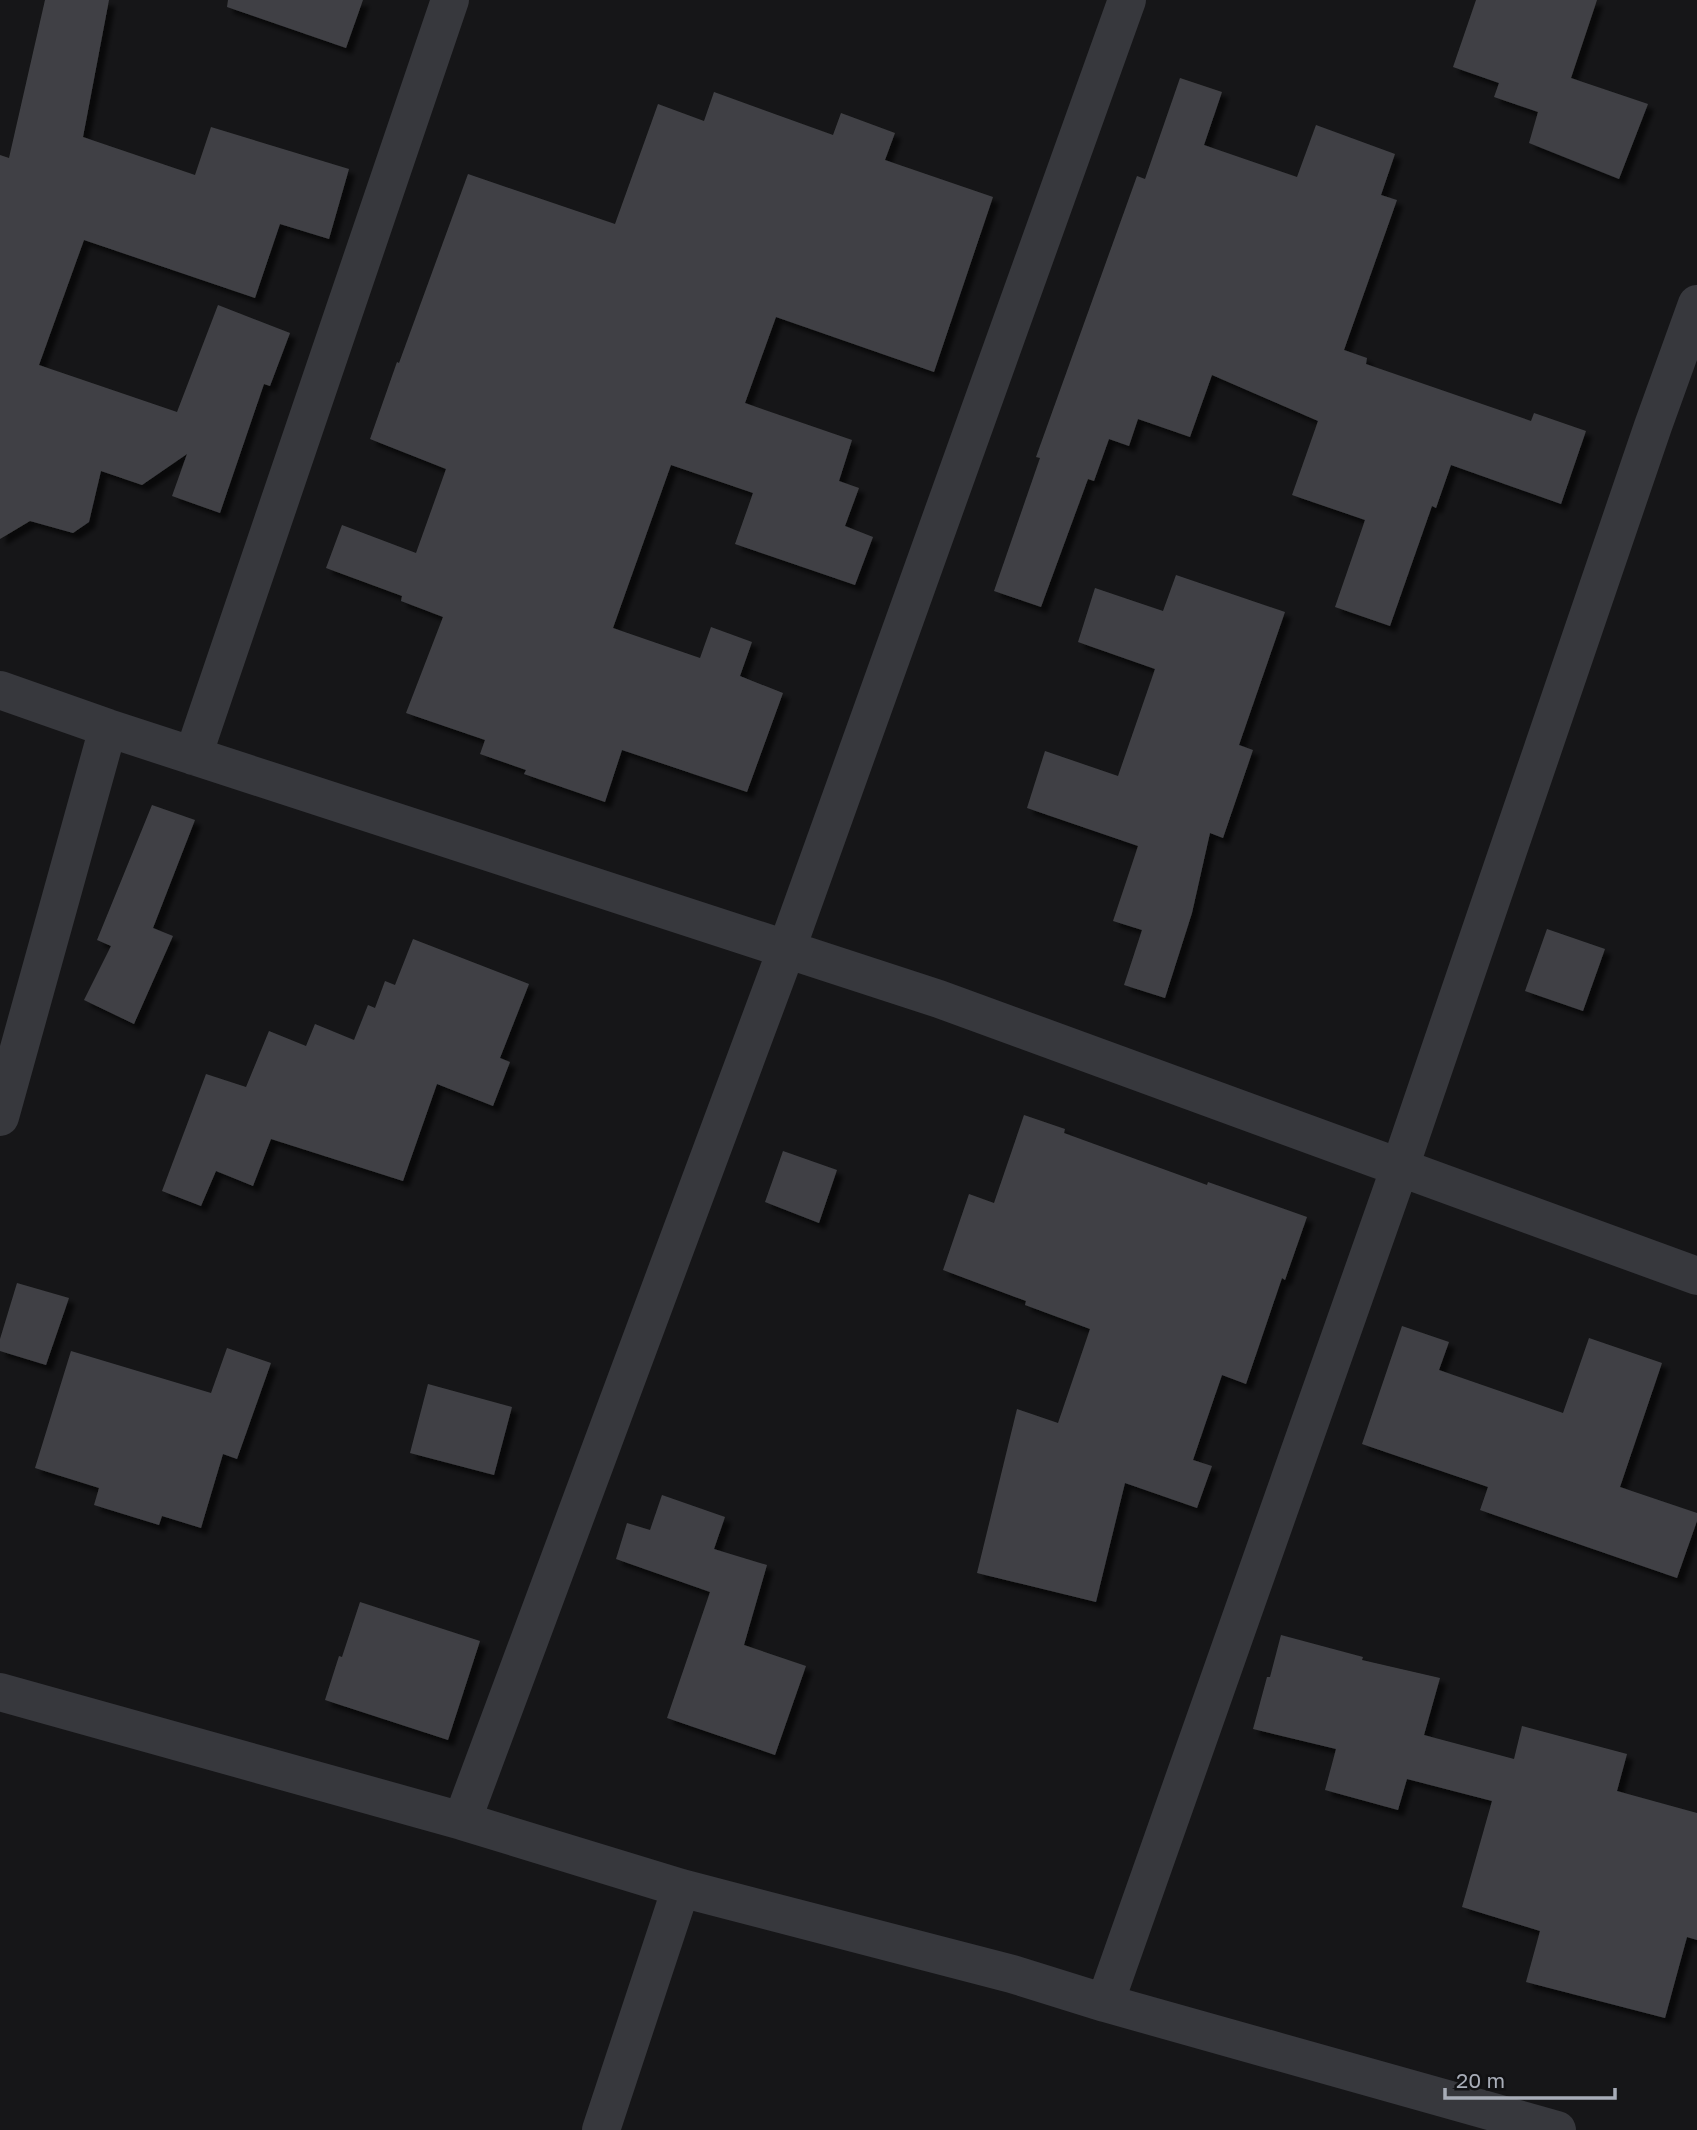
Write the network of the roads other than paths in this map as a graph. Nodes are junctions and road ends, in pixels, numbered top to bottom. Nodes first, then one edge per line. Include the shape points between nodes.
1 (450, 0) edge
2 (1127, 0) edge
3 (1697, 304) edge
4 (0, 691) edge
5 (108, 729) junction
6 (193, 756) junction
7 (787, 948) junction
8 (0, 1117) edge
9 (1400, 1167) junction
10 (1697, 1276) edge
11 (0, 1692) edge
12 (462, 1821) junction
13 (681, 1888) junction
14 (1105, 2003) junction
15 (601, 2130) edge
16 (1557, 2130) edge

1 - 6 street
2 - 7 street
3 - 9 street
4 - 5 street
5 - 6 street
5 - 8 street
6 - 7 street
7 - 9 street
7 - 12 street
9 - 10 street
9 - 14 street
11 - 12 street
12 - 13 street
13 - 14 street via 1012,1974
13 - 15 street
14 - 16 street

